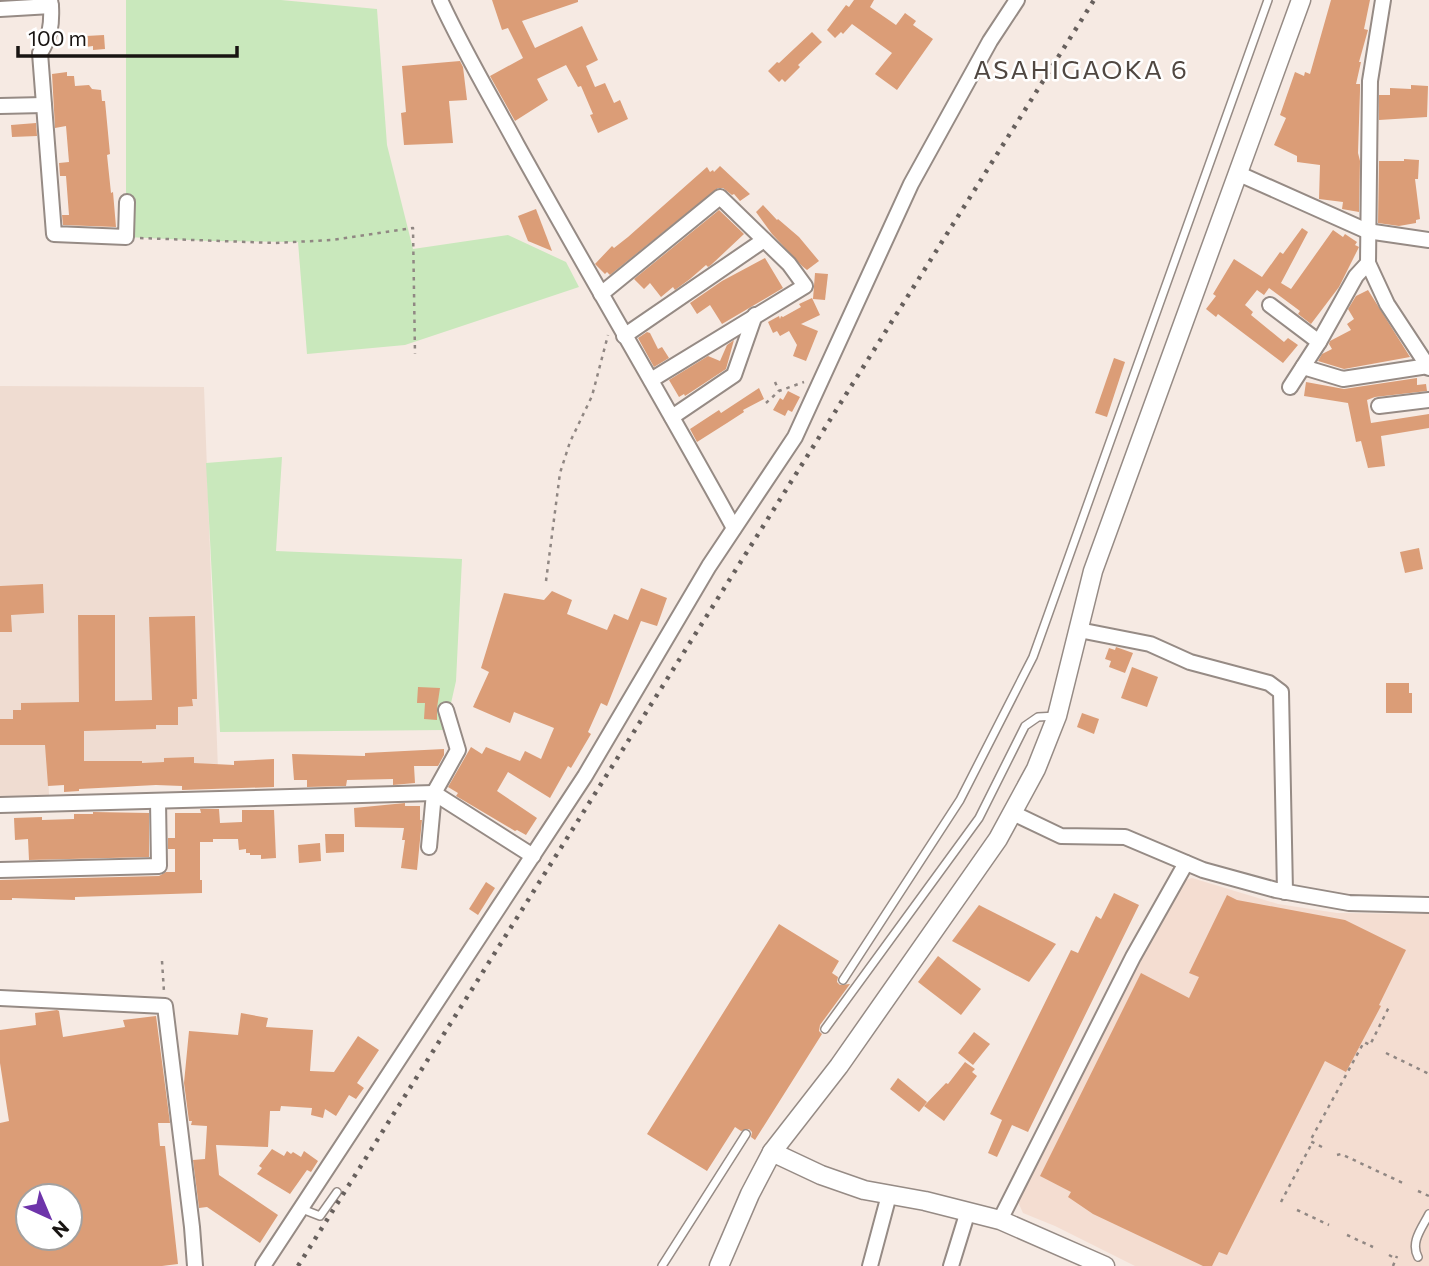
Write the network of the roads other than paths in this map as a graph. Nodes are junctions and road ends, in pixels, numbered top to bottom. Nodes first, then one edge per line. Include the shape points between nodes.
1 (440, 0) edge
2 (1017, 0) edge
3 (1268, 0) edge
4 (1301, 0) edge
5 (1383, 0) edge
6 (51, 3) edge
7 (0, 9) edge
8 (44, 105) junction
9 (0, 106) edge
10 (1237, 173) junction
11 (127, 202) dead end
12 (1367, 231) junction
13 (764, 240) junction
14 (1429, 240) edge
15 (1368, 263) junction
16 (601, 294) junction
17 (1270, 306) dead end
18 (755, 314) junction
19 (624, 336) junction
20 (1319, 342) junction
21 (1303, 367) junction
22 (1429, 367) edge
23 (651, 380) junction
24 (1290, 387) dead end
25 (1429, 400) edge
26 (1378, 406) dead end
27 (672, 417) junction
28 (734, 528) junction
29 (1079, 629) junction
30 (446, 710) dead end
31 (1057, 716) junction
32 (434, 793) junction
33 (159, 801) junction
34 (0, 805) edge
35 (1013, 813) junction
36 (429, 846) dead end
37 (533, 856) junction
38 (1186, 863) junction
39 (0, 870) edge
40 (1284, 892) junction
41 (1429, 905) edge
42 (843, 980) dead end
43 (0, 998) edge
44 (825, 1028) dead end
45 (746, 1134) dead end
46 (772, 1152) junction
47 (337, 1192) dead end
48 (889, 1195) junction
49 (302, 1209) junction
50 (968, 1211) junction
51 (1429, 1214) edge
52 (1000, 1220) junction
53 (1418, 1257) dead end
54 (195, 1266) edge
55 (263, 1266) edge
56 (662, 1266) edge
57 (719, 1266) edge
58 (870, 1266) edge
59 (951, 1266) edge
60 (1105, 1266) edge

1 - 16 street
2 - 28 street via 989,41 911,184 795,437
3 - 42 lane via 1033,657 960,800
4 - 10 street
5 - 12 street via 1370,81
6 - 7 street
6 - 8 street via 52,26 40,53
8 - 9 street
8 - 11 street via 54,234 127,237
10 - 12 street
10 - 29 street via 1093,571
12 - 14 street
12 - 15 street
13 - 16 street via 720,197
13 - 18 street via 804,286
13 - 19 street
15 - 20 street
15 - 22 street via 1387,303
16 - 19 street
17 - 20 street
18 - 23 street
18 - 27 street via 734,375
19 - 23 street
20 - 21 street
21 - 22 street via 1343,379
21 - 24 street
23 - 27 street
25 - 26 street
27 - 28 street
28 - 37 street
29 - 31 street
29 - 40 street via 1150,644 1190,662 1269,683 1281,692
30 - 32 street via 458,750
31 - 35 street via 1037,769
31 - 44 lane via 1038,716 1025,726 979,818
32 - 33 street
32 - 36 street
32 - 37 street
33 - 34 street
33 - 39 street via 159,866
35 - 38 street via 1061,836 1125,837
35 - 46 street via 839,1066
37 - 49 street
38 - 40 street
38 - 52 street via 1133,957
40 - 41 street via 1349,904
43 - 54 street via 165,1006
45 - 56 lane
46 - 48 street via 821,1175
46 - 57 street
47 - 49 lane via 320,1216
48 - 50 street
48 - 58 street
49 - 55 street
50 - 52 street
50 - 59 street
51 - 53 lane via 1414,1242
52 - 60 street

